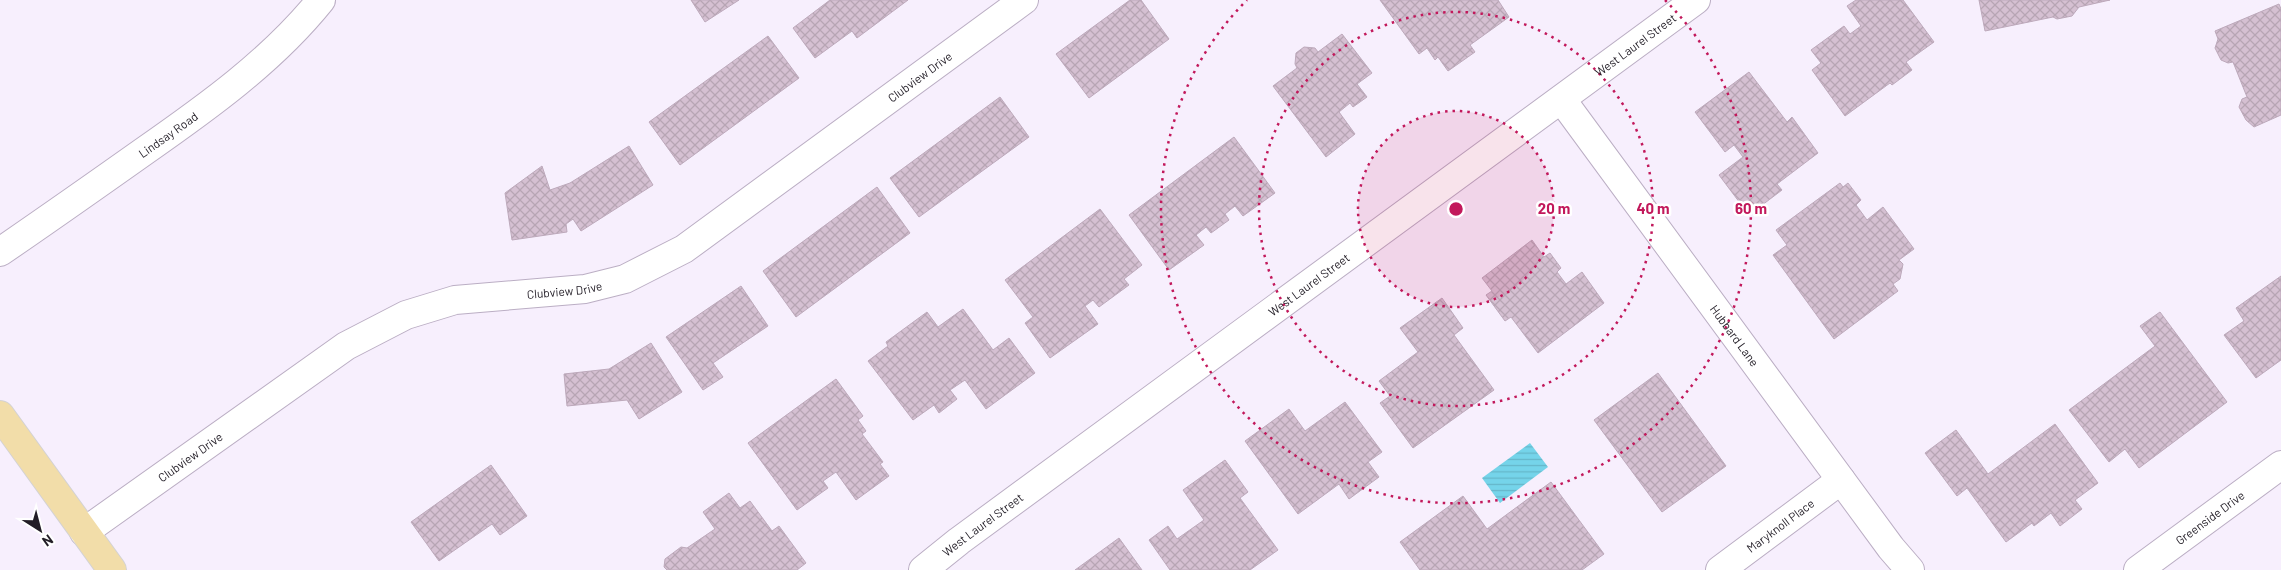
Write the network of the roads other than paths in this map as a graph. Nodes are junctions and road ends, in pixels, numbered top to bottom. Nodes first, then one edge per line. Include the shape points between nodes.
1 (321, 0) edge
2 (1024, 0) edge
3 (1696, 0) edge
4 (1562, 100) junction
5 (0, 252) edge
6 (0, 415) edge
7 (2281, 465) edge
8 (1841, 480) junction
9 (84, 532) junction
10 (112, 570) edge
11 (923, 570) edge
12 (1720, 570) edge
13 (1910, 570) edge
14 (2138, 570) edge

1 - 5 street, Lindsay Road via 276,50 197,114
2 - 9 street, Clubview Drive via 684,249 625,278 585,289 455,300 406,316 346,346
3 - 4 street, West Laurel Street
4 - 8 street, Hubbard Lane
4 - 11 street, West Laurel Street
6 - 9 main road
7 - 14 street, Greenside Drive
8 - 12 street, Maryknoll Place
8 - 13 street, Hubbard Lane
9 - 10 main road

